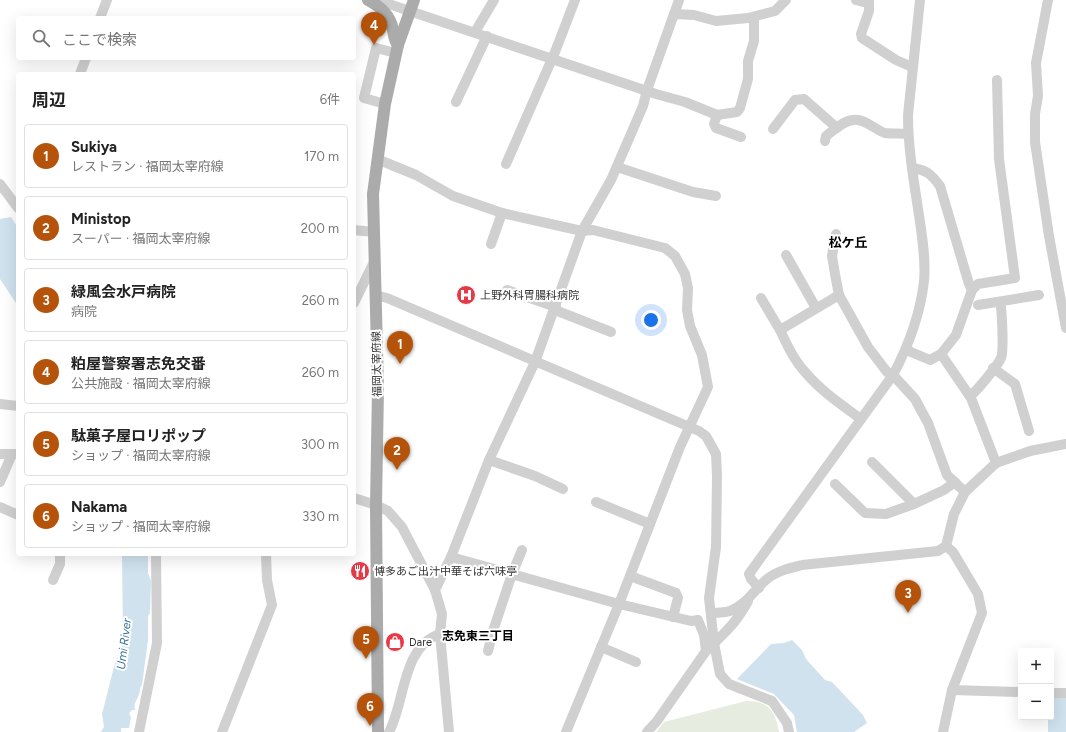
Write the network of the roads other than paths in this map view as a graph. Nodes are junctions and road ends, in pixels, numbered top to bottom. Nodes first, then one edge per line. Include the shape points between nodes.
1 (107, 0) edge
2 (368, 0) edge
3 (377, 0) edge
4 (494, 0) edge
5 (575, 0) edge
6 (679, 0) edge
7 (786, 0) edge
8 (856, 0) edge
9 (869, 0) edge
10 (920, 0) edge
11 (1048, 0) edge
12 (412, 5) edge
13 (674, 14) junction
14 (101, 16) edge
15 (754, 17) junction
16 (475, 32) junction
17 (487, 36) junction
18 (397, 49) junction
19 (551, 58) junction
20 (85, 60) edge
21 (912, 67) junction
22 (81, 72) edge
23 (997, 80) dead end
24 (646, 90) junction
25 (456, 102) dead end
26 (384, 104) junction
27 (717, 115) junction
28 (837, 128) junction
29 (773, 130) dead end
30 (908, 134) junction
31 (740, 137) dead end
32 (825, 141) dead end
33 (377, 159) junction
34 (506, 164) dead end
35 (617, 166) junction
36 (912, 168) junction
37 (0, 184) edge
38 (716, 196) dead end
39 (16, 205) edge
40 (502, 213) junction
41 (356, 230) edge
42 (582, 231) junction
43 (374, 232) junction
44 (836, 234) dead end
45 (491, 244) dead end
46 (786, 255) dead end
47 (374, 262) junction
48 (507, 290) dead end
49 (972, 290) junction
50 (375, 295) junction
51 (839, 295) junction
52 (1039, 295) dead end
53 (761, 298) dead end
54 (356, 299) edge
55 (1000, 302) junction
56 (978, 305) dead end
57 (555, 308) junction
58 (816, 308) junction
59 (1066, 328) edge
60 (780, 330) junction
61 (611, 332) dead end
62 (907, 348) junction
63 (941, 354) junction
64 (535, 362) junction
65 (993, 368) junction
66 (893, 376) junction
67 (970, 396) junction
68 (0, 404) edge
69 (16, 406) edge
70 (861, 419) junction
71 (689, 427) junction
72 (1030, 431) dead end
73 (1066, 444) edge
74 (0, 454) edge
75 (15, 454) edge
76 (489, 460) junction
77 (872, 462) dead end
78 (996, 463) junction
79 (0, 482) edge
80 (955, 482) junction
81 (835, 484) dead end
82 (562, 490) dead end
83 (965, 492) junction
84 (356, 499) edge
85 (596, 502) dead end
86 (914, 504) junction
87 (376, 505) junction
88 (0, 507) edge
89 (16, 514) edge
90 (650, 524) junction
91 (946, 546) junction
92 (522, 550) dead end
93 (60, 556) edge
94 (156, 556) edge
95 (266, 556) edge
96 (451, 557) junction
97 (512, 574) junction
98 (630, 576) junction
99 (53, 580) dead end
100 (758, 588) junction
101 (435, 590) junction
102 (750, 597) junction
103 (619, 604) junction
104 (711, 614) junction
105 (673, 617) junction
106 (440, 634) junction
107 (714, 642) junction
108 (601, 647) junction
109 (488, 651) dead end
110 (706, 651) junction
111 (636, 662) dead end
112 (952, 690) junction
113 (1018, 692) edge
114 (1054, 693) edge
115 (1066, 693) edge
116 (139, 732) edge
117 (222, 732) edge
118 (378, 732) edge
119 (389, 732) edge
120 (449, 732) edge
121 (566, 732) edge
122 (647, 732) edge
123 (789, 732) edge
124 (943, 732) edge

1 - 14 street
2 - 18 main road via 381,7 390,20
3 - 12 street
4 - 16 street
5 - 19 street
6 - 13 street
7 - 15 street via 775,11
8 - 9 street
9 - 21 street via 870,11 861,34 862,38
10 - 21 street
11 - 59 street via 1036,63 1038,96 1035,142
12 - 16 street
12 - 18 main road, 福岡太宰府線
13 - 15 street via 694,15 716,21
13 - 24 street
15 - 27 street via 754,41 740,108 737,112
16 - 17 street
17 - 19 street
17 - 25 street
18 - 26 main road, 福岡太宰府線
18 - 26 street via 376,48 364,98
19 - 24 street
19 - 34 street
20 - 22 street
21 - 30 street
23 - 49 street via 999,159 1015,278 978,284
24 - 27 street
24 - 35 street via 644,106
26 - 33 main road, 福岡太宰府線
27 - 31 street via 714,124 716,128
28 - 29 street via 804,99 794,100
28 - 30 street via 846,122 861,120 887,133
28 - 32 street via 826,136
30 - 36 street
33 - 40 street via 416,175 453,196
33 - 43 main road, 福岡太宰府線 via 373,194
35 - 38 street via 693,192
35 - 42 street
36 - 49 street via 923,170 934,177 940,186
36 - 62 street via 922,238 924,280 920,310
37 - 39 street
40 - 42 street
40 - 45 street
41 - 43 street
42 - 57 street
42 - 71 street via 593,230 665,248 675,256 685,274 689,321 702,355 708,387
43 - 47 main road, 福岡太宰府線
44 - 51 street via 832,256
46 - 58 street
47 - 50 main road, 福岡太宰府線
47 - 54 street
48 - 57 street
49 - 63 street via 956,335
50 - 64 street
50 - 87 main road, 福岡太宰府線 via 378,388
51 - 58 street
51 - 66 street via 868,347
52 - 55 street
53 - 60 street
55 - 56 street
55 - 65 street via 1002,357
57 - 61 street
57 - 64 street
58 - 60 street
60 - 70 street via 790,352 804,372 833,399
62 - 63 street via 930,360
62 - 66 street
63 - 67 street
64 - 71 street
64 - 76 street
65 - 67 street
65 - 72 street via 1014,384
66 - 70 street
66 - 80 street via 915,400 928,423 947,475
67 - 78 street
68 - 69 street
70 - 100 street via 749,574
71 - 90 street
71 - 104 street via 706,436 716,454 716,547 709,598
73 - 78 street via 1030,451
74 - 75 street
75 - 79 street
76 - 82 street via 535,476
76 - 96 street
77 - 86 street
78 - 83 street
80 - 83 street
80 - 86 street
81 - 86 street via 865,513 886,514
83 - 91 street via 954,514
84 - 87 street
85 - 90 street
87 - 101 street via 388,511 402,527
87 - 118 main road, 福岡太宰府線
88 - 89 street
90 - 98 street
91 - 100 street via 938,551 802,565 776,573
91 - 112 street via 954,552 978,594 982,613
92 - 97 street
93 - 99 street via 60,564
94 - 116 street via 156,643
95 - 117 street via 272,605
96 - 97 street
96 - 101 street
97 - 103 street
97 - 109 street
98 - 103 street
98 - 105 street via 676,593 678,598
100 - 102 street
101 - 106 street via 442,614
102 - 104 street via 731,611
102 - 107 street via 735,622
103 - 105 street
103 - 108 street
104 - 107 street
105 - 110 street via 698,620 704,635
106 - 119 street via 432,636 410,664
106 - 120 street
107 - 110 street
107 - 123 street via 720,674 729,684 772,701 787,723
108 - 111 street
108 - 121 street
110 - 122 street
112 - 113 street
112 - 124 street
114 - 115 street

